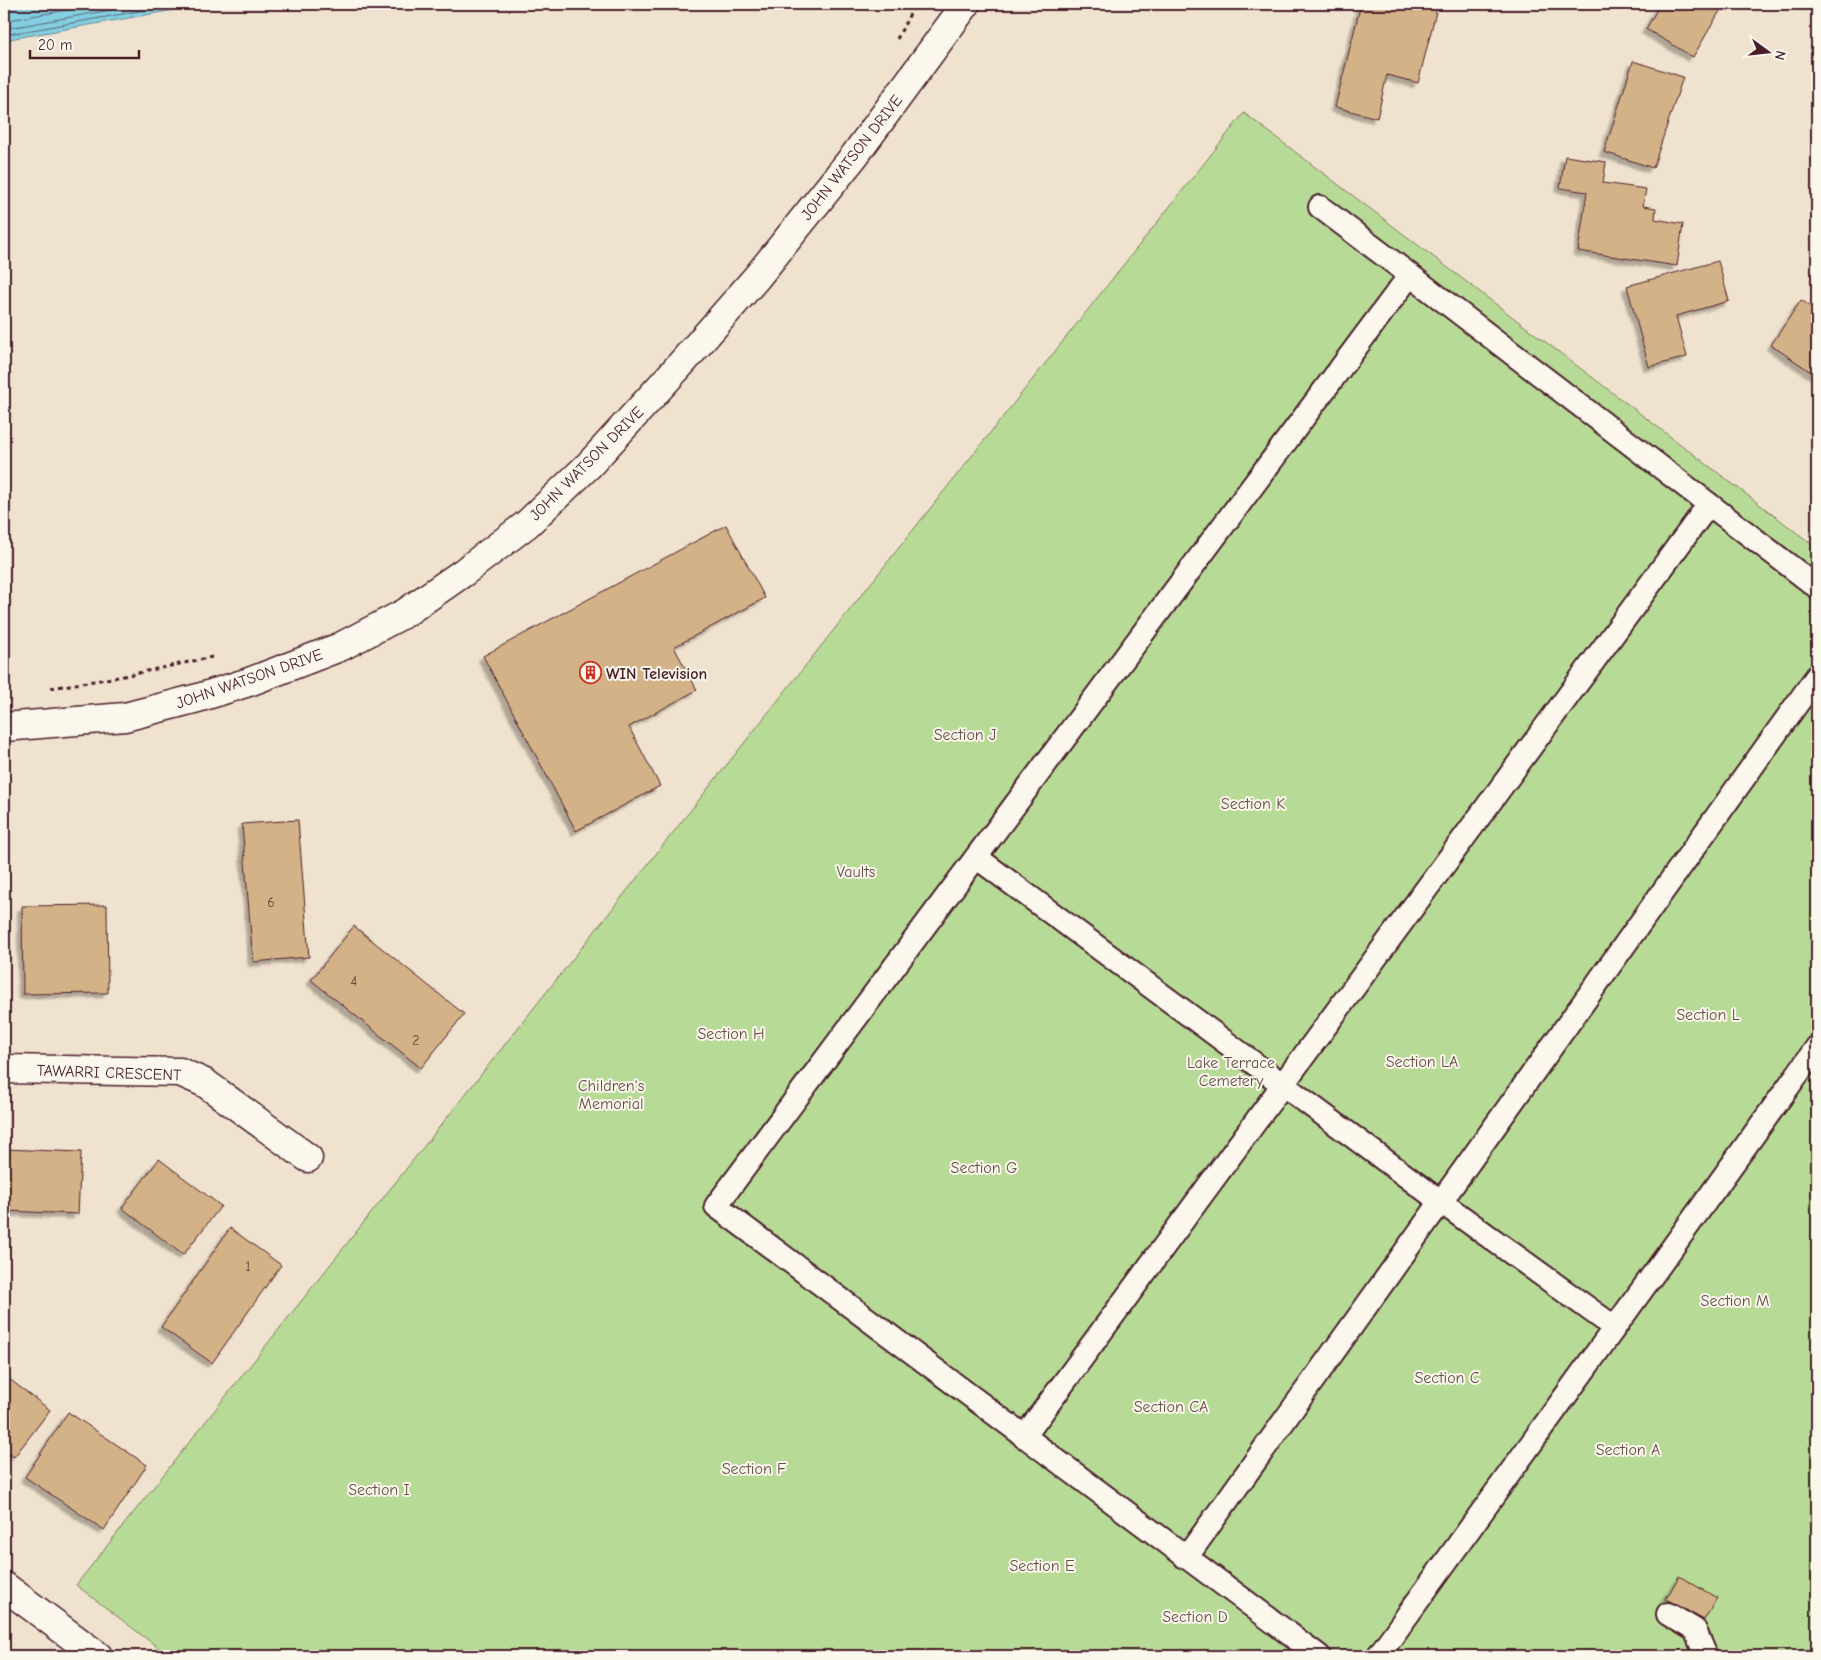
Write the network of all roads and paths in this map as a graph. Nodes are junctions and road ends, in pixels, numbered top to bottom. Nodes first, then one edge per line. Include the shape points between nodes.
1 (915, 4) edge
2 (966, 4) edge
3 (893, 45) dead end
4 (1320, 207) dead end
5 (1410, 275) junction
6 (1709, 504) junction
7 (1817, 587) edge
8 (218, 655) dead end
9 (1817, 676) edge
10 (49, 688) dead end
11 (4, 727) edge
12 (976, 857) junction
13 (1817, 1047) edge
14 (4, 1068) edge
15 (1284, 1084) junction
16 (308, 1158) dead end
17 (1441, 1202) junction
18 (1614, 1327) junction
19 (1024, 1437) junction
20 (1186, 1558) junction
21 (4, 1586) edge
22 (1668, 1614) dead end
23 (98, 1656) edge
24 (1319, 1656) edge
25 (1378, 1656) edge
26 (1706, 1656) edge

1 - 3 path
2 - 11 street, JOHN WATSON DRIVE via 855,155 681,364 589,465 527,524 464,572 404,613 340,647 249,682 125,717
4 - 5 lane
5 - 6 lane
5 - 12 lane
6 - 7 lane
6 - 15 lane
8 - 10 path via 124,676
9 - 17 lane
12 - 15 lane
12 - 19 lane via 716,1206
13 - 18 lane
14 - 16 street, TAWARRI CRESCENT via 180,1072 205,1083
15 - 17 lane
15 - 19 lane
17 - 18 lane
17 - 20 lane
18 - 25 lane
19 - 20 lane
20 - 24 lane
21 - 23 street
22 - 26 lane via 1695,1630

